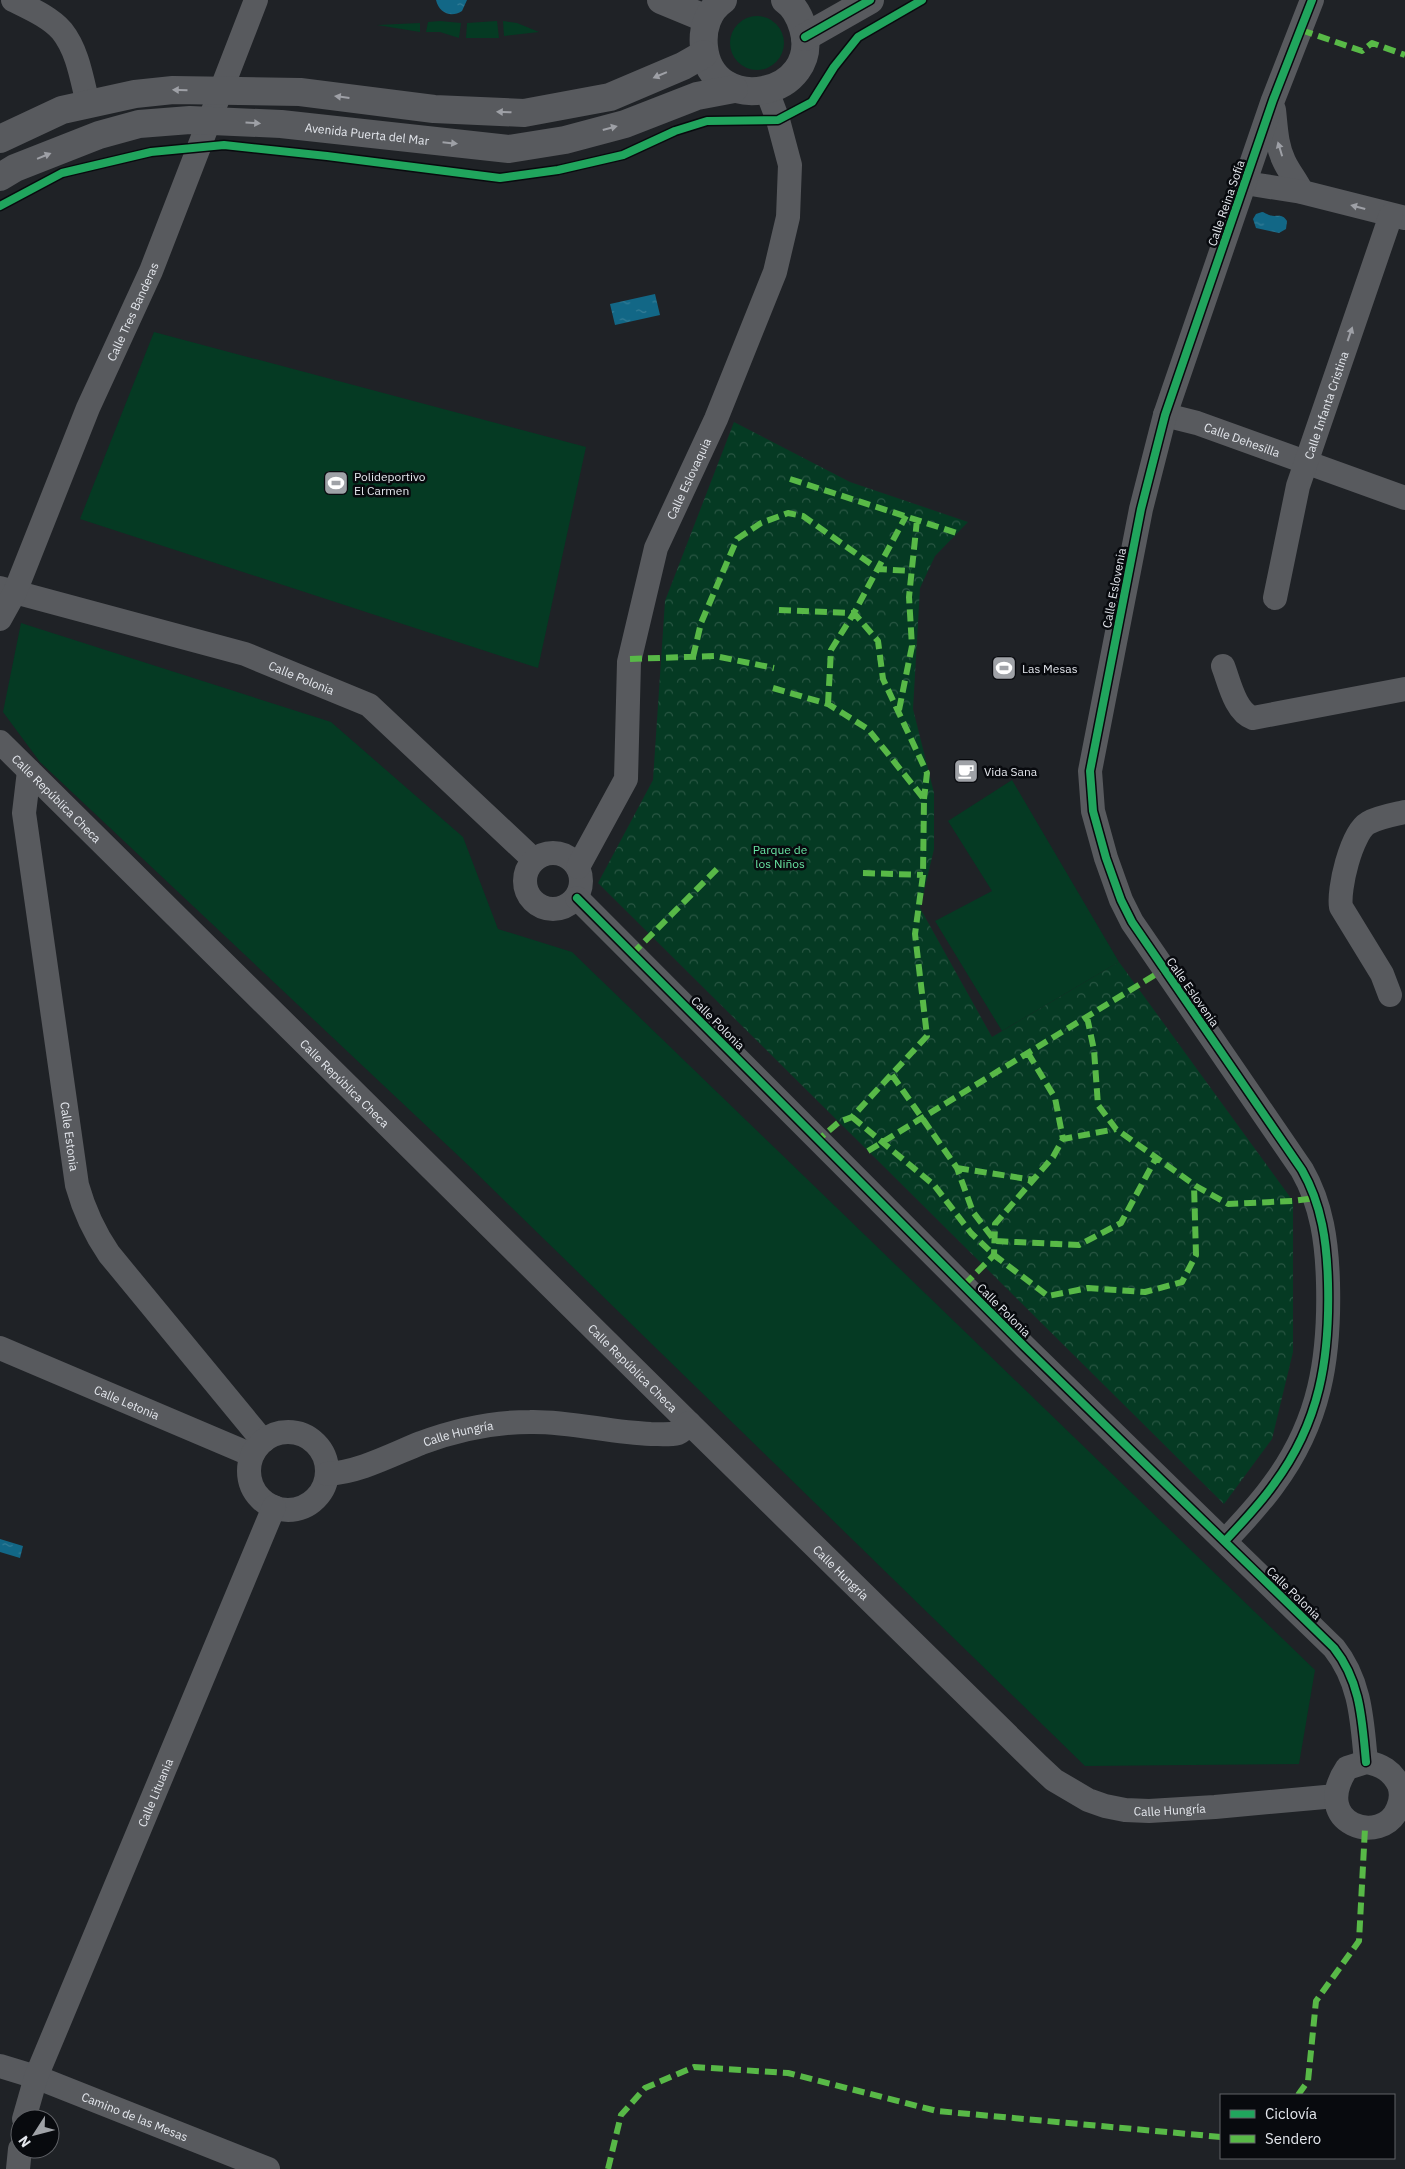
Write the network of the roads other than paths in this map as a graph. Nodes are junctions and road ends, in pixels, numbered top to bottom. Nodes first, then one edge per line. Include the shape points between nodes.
1 (13, 0) edge
2 (661, 0) edge
3 (788, 0) edge
4 (870, 0) edge
5 (1312, 0) edge
6 (256, 1) edge
7 (715, 10) edge
8 (806, 37) junction
9 (704, 54) junction
10 (734, 89) junction
11 (767, 91) junction
12 (1273, 100) junction
13 (88, 104) junction
14 (0, 139) edge
15 (0, 177) edge
16 (1245, 183) junction
17 (1302, 192) junction
18 (1398, 217) edge
19 (1165, 415) junction
20 (1306, 462) junction
21 (1405, 498) edge
22 (7, 590) edge
23 (1275, 598) dead end
24 (0, 619) edge
25 (1223, 666) dead end
26 (1405, 689) edge
27 (0, 742) edge
28 (30, 771) junction
29 (1405, 812) edge
30 (534, 860) junction
31 (578, 867) junction
32 (577, 898) junction
33 (1390, 995) dead end
34 (0, 1348) edge
35 (689, 1423) junction
36 (258, 1448) junction
37 (327, 1474) junction
38 (274, 1507) junction
39 (1225, 1541) junction
40 (1366, 1762) junction
41 (1336, 1796) junction
42 (0, 2066) edge
43 (36, 2077) junction
44 (27, 2109) edge
45 (268, 2169) edge

1 - 13 street via 42,15 62,31 74,53
2 - 7 main road
3 - 8 main road via 800,17
4 - 8 main road
5 - 12 street, Calle Reina Sofía
6 - 22 street, Calle Tres Banderas via 151,271
7 - 9 main road via 703,36
8 - 11 main road via 804,55 796,71 783,84
9 - 10 main road via 711,69
9 -> 13 main road via 610,97 524,113 434,109 290,92 172,90
10 - 11 main road, Avenida Puerta del Mar
15 -> 10 main road, Avenida Puerta del Mar via 99,135 139,124 190,120 281,124 509,149 565,140 625,124 697,96
11 - 31 street, Calle Eslovaquia via 790,165 788,217 777,262 716,419 656,548 630,662 626,779
12 - 16 street, Calle Reina Sofía
17 -> 12 street via 1276,139
13 - 14 main road via 62,110
16 - 17 street
16 - 19 street, Calle Reina Sofía
18 -> 17 street
20 -> 18 street, Calle Infanta Cristina
19 - 20 street, Calle Dehesilla via 1197,423
19 - 39 street, Calle Eslovenia via 1141,509 1094,748 1090,790 1093,811 1112,879 1132,922 1310,1184 1320,1211 1328,1270 1326,1353 1314,1410 1274,1484
20 - 21 street, Calle Dehesilla
20 - 23 street, Calle Infanta Cristina
22 - 24 street, Calle Tres Banderas
22 - 30 street, Calle Polonia via 245,654 369,705
25 - 26 street via 1240,708 1253,718
27 - 28 street, Calle República Checa
28 - 35 street, Calle República Checa
28 - 36 street, Calle Estonia via 24,813 77,1185 84,1209 108,1254
29 - 33 street via 1366,824 1359,833 1339,897 1382,974
30 - 31 street via 549,853 558,853 566,855
30 - 32 street via 525,876 525,886 534,902 552,910 570,905
31 - 32 street via 582,883
32 - 39 street, Calle Polonia via 1018,1340
34 - 36 street, Calle Letonia
35 - 37 street, Calle Hungría via 683,1430 670,1434 632,1433 554,1422 484,1426 450,1433 367,1465
35 - 41 street, Calle Hungría via 1039,1766 1070,1791 1105,1806 1149,1811
36 - 37 street via 274,1434 300,1433 321,1449
36 - 38 street via 249,1468 250,1480 255,1492
37 - 38 street via 325,1486 309,1504 298,1509
38 - 43 street, Calle Lituania
39 - 40 street, Calle Polonia via 1344,1661 1358,1692
40 - 41 street via 1348,1768 1338,1784
40 - 41 street via 1387,1769 1401,1788 1401,1800 1391,1819 1378,1826 1357,1826 1344,1819
42 - 43 street, Camino de las Mesas
43 - 44 street, Calle Lituania
43 - 45 street, Camino de las Mesas

